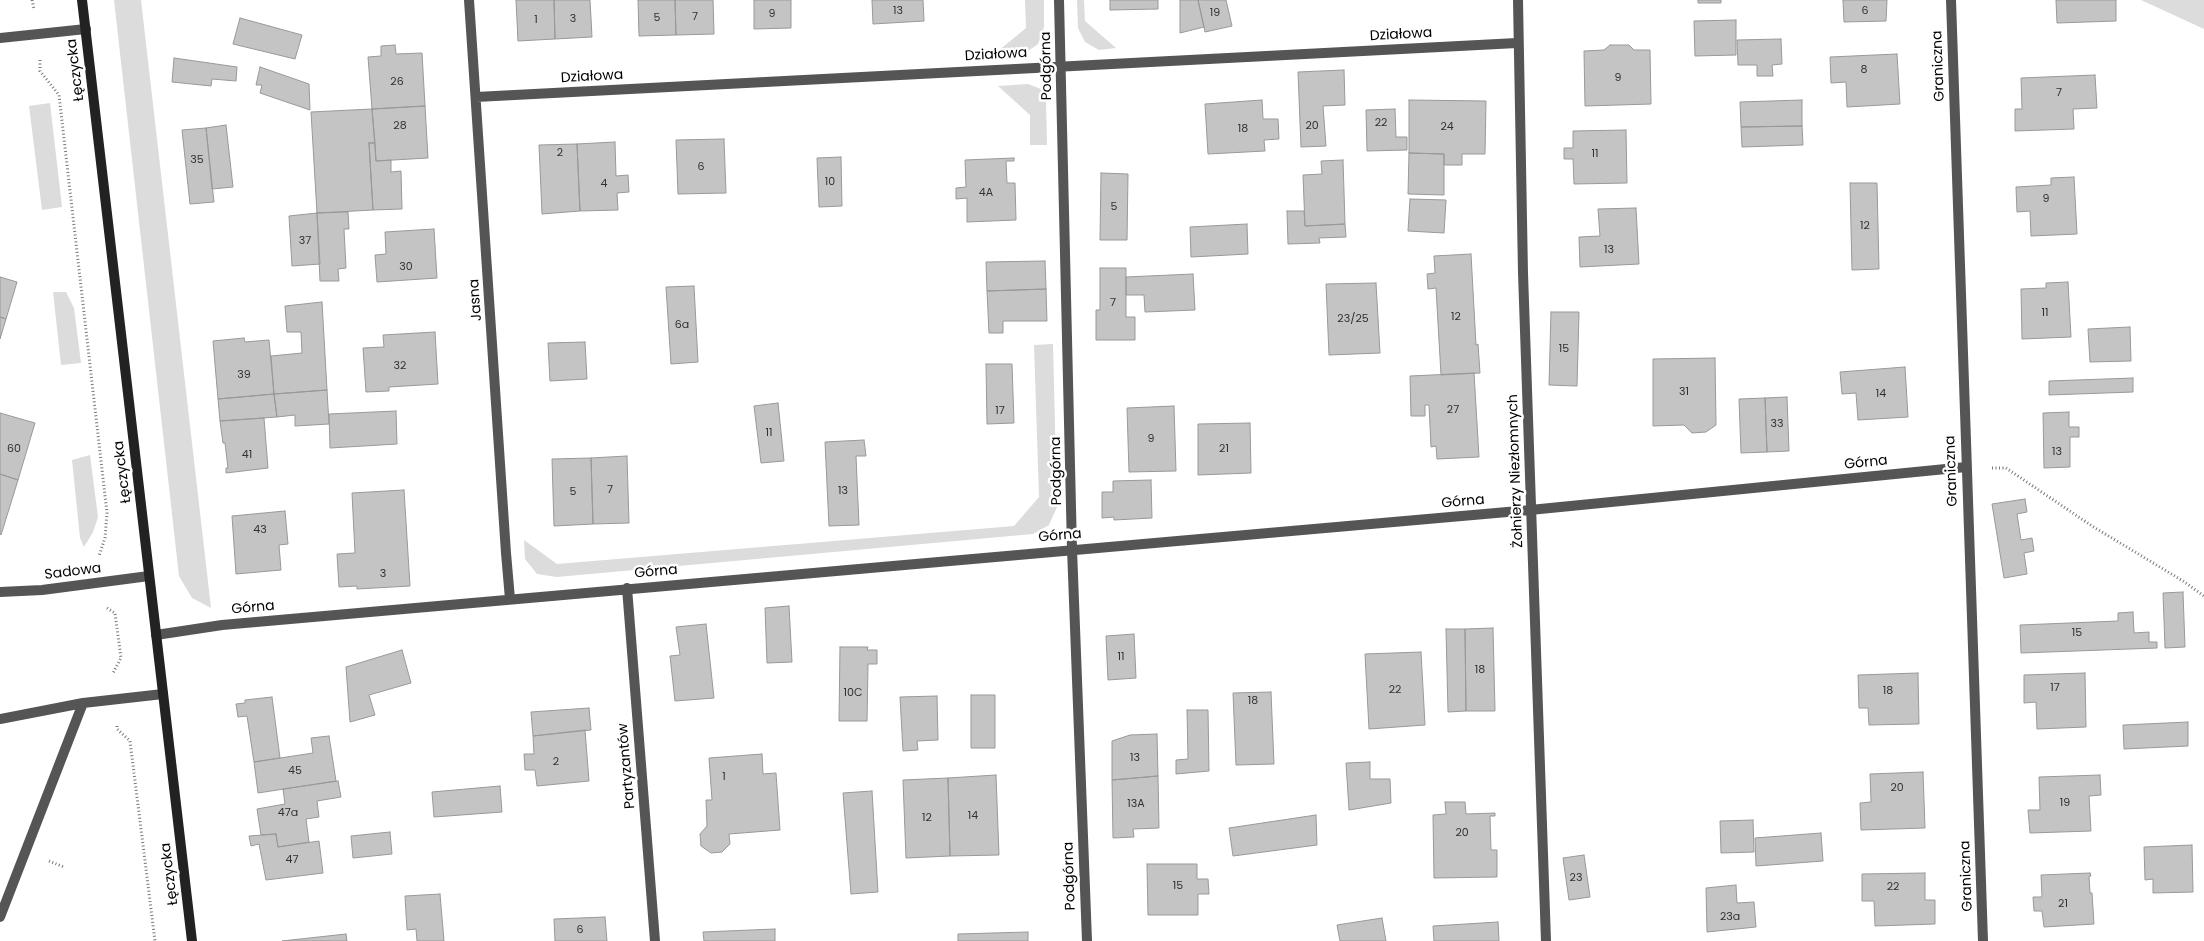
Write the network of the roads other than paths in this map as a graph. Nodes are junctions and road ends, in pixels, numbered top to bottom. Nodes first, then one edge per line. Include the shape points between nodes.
1 (82, 0) edge
2 (469, 0) edge
3 (1059, 0) edge
4 (1518, 0) edge
5 (1951, 0) edge
6 (86, 29) junction
7 (0, 38) edge
8 (1517, 43) junction
9 (1060, 66) junction
10 (476, 97) junction
11 (1966, 467) junction
12 (1530, 510) junction
13 (1072, 549) junction
14 (149, 576) junction
15 (627, 588) junction
16 (0, 592) edge
17 (510, 599) junction
18 (156, 635) junction
19 (163, 694) junction
20 (83, 703) junction
21 (0, 719) edge
22 (0, 917) edge
23 (192, 941) edge
24 (655, 941) edge
25 (1087, 941) edge
26 (1546, 941) edge
27 (1983, 941) edge

1 - 6 main road, Łęczycka
2 - 10 street, Jasna
3 - 9 street, Podgórna
4 - 8 street, Żołnierzy Niezłomnych
5 - 11 street, Graniczna
6 - 7 street
6 - 14 main road, Łęczycka
8 - 9 street, Działowa
8 - 12 street, Żołnierzy Niezłomnych
9 - 10 street, Działowa
9 - 13 street, Podgórna
10 - 17 street, Jasna
11 - 12 street, Górna
11 - 27 street, Graniczna
12 - 13 street, Górna
12 - 26 street, Żołnierzy Niezłomnych
13 - 15 street, Górna
13 - 25 street, Podgórna
14 - 16 street, Sadowa
14 - 18 main road, Łęczycka
15 - 17 street, Górna
15 - 24 street, Partyzantów
17 - 18 street, Górna via 222,625
18 - 19 main road, Łęczycka
19 - 20 street
19 - 23 main road, Łęczycka
20 - 21 street
20 - 22 street

